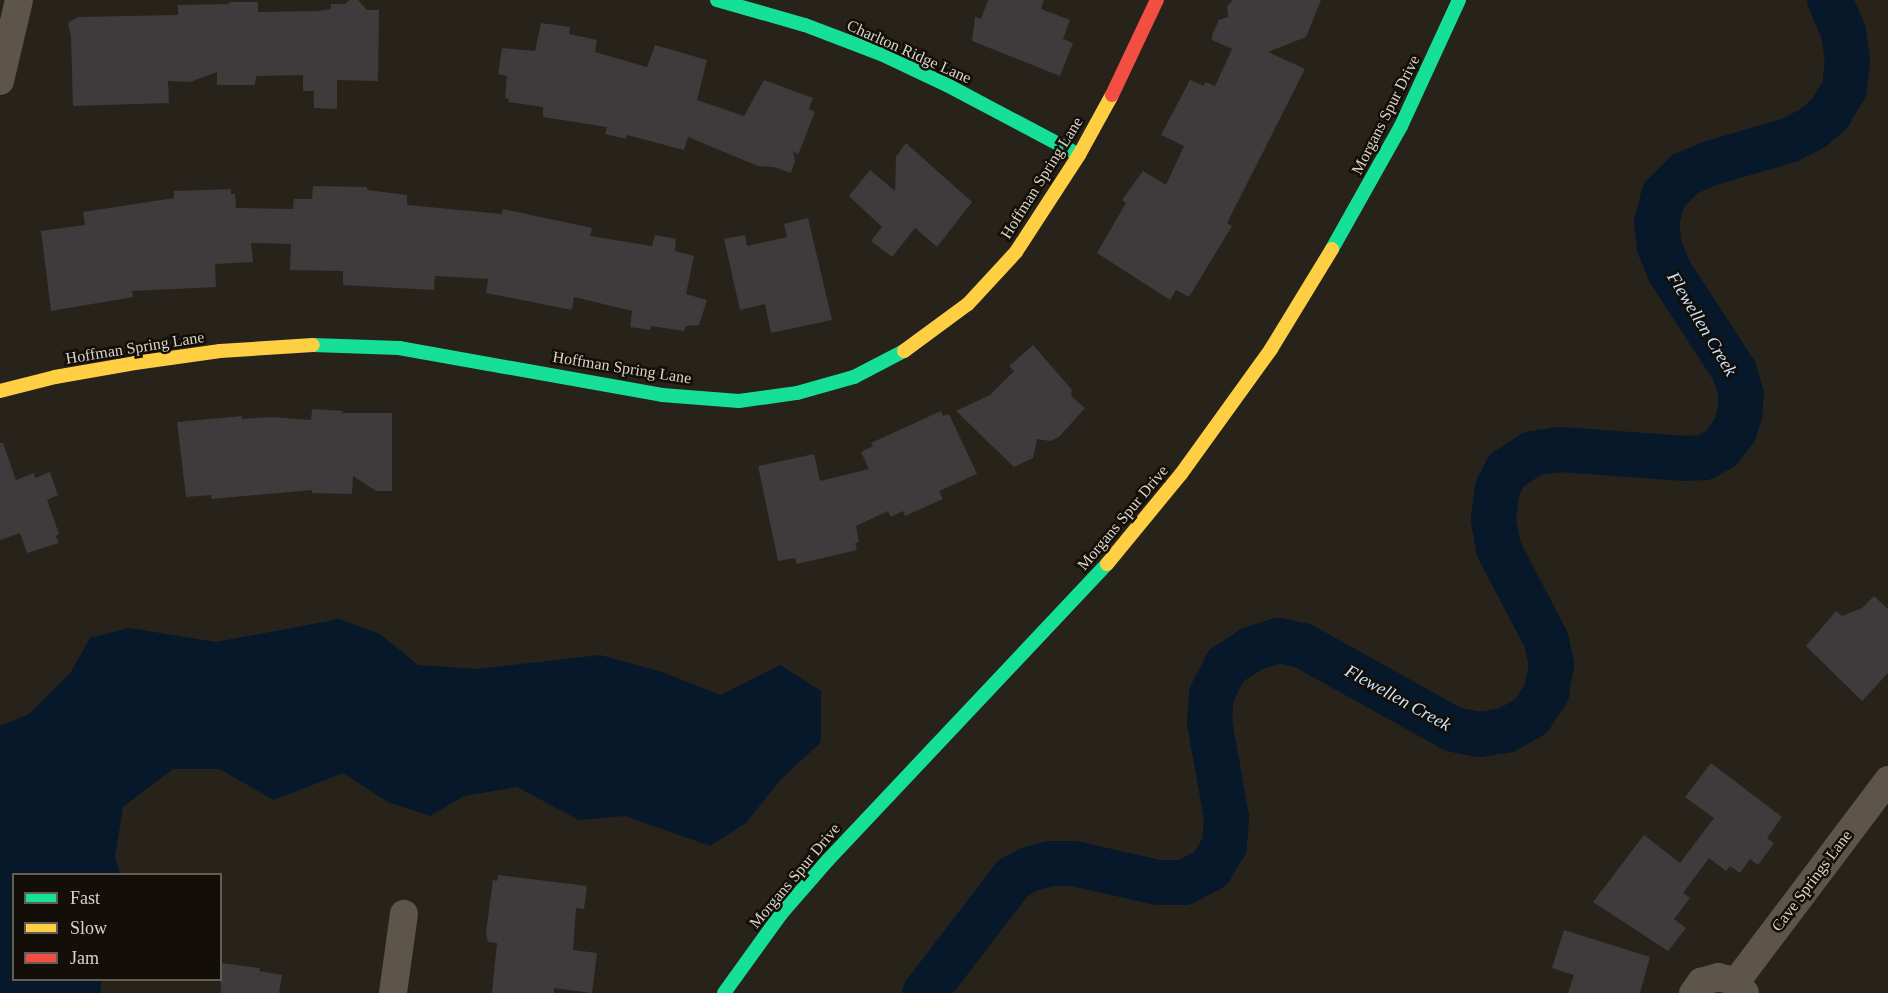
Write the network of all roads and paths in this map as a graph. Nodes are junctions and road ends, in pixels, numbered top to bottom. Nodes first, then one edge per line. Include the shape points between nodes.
1 (19, 0) edge
2 (1157, 0) edge
3 (1459, 0) edge
4 (730, 2) edge
5 (0, 81) edge
6 (1078, 155) junction
7 (0, 391) edge
8 (1888, 780) edge
9 (404, 914) dead end
10 (1741, 988) edge
11 (393, 993) edge
12 (724, 993) edge
13 (1693, 993) edge

1 - 5 street
2 - 6 street, Hoffman Spring Lane via 1121,79
3 - 12 street, Morgans Spur Drive via 1401,126 1328,258 1270,349 1181,474 1071,604 828,860 781,914
4 - 6 street, Charlton Ridge Lane via 881,54
6 - 7 street, Hoffman Spring Lane via 1016,252 968,304 914,346 854,377 797,393 739,400 662,395 399,348 320,345 220,351 135,363
8 - 10 street, Cave Springs Lane
9 - 11 street
10 - 13 street, Cave Springs Lane via 1723,977 1712,978 1701,982

